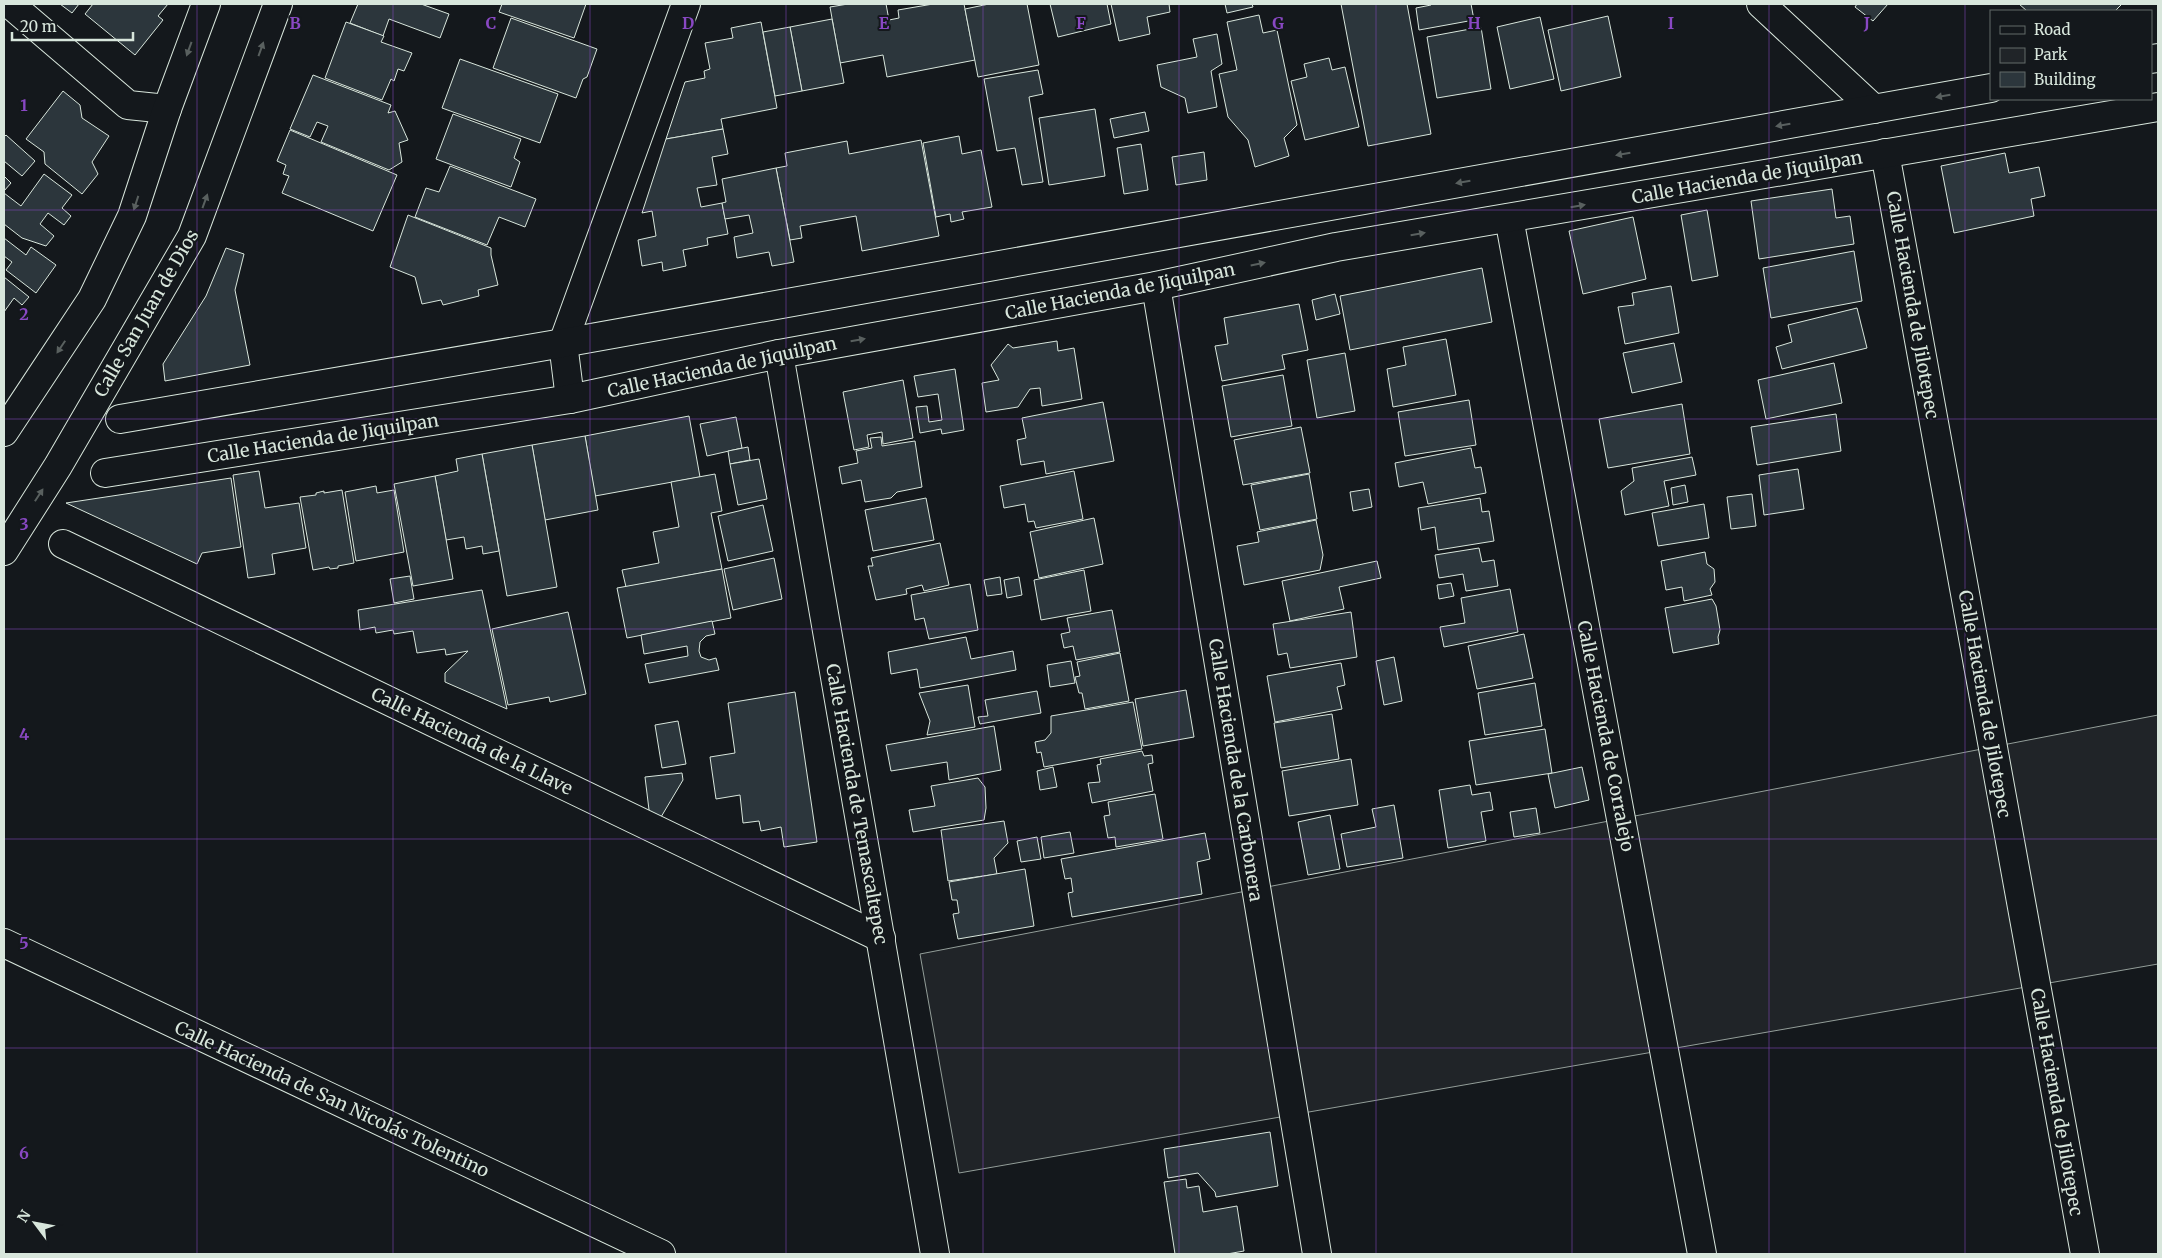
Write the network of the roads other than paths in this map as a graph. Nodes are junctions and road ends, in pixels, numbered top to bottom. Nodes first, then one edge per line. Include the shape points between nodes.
1 (10, 4) edge
2 (206, 4) edge
3 (278, 4) edge
4 (686, 4) edge
5 (1761, 4) edge
6 (1990, 88) edge
7 (2158, 107) edge
8 (2099, 108) edge
9 (167, 109) junction
10 (1874, 109) junction
11 (1886, 153) junction
12 (1328, 206) junction
13 (1509, 218) junction
14 (1336, 247) junction
15 (1156, 286) junction
16 (563, 344) junction
17 (779, 354) junction
18 (570, 399) junction
19 (120, 419) dead end
20 (4, 432) edge
21 (105, 473) dead end
22 (63, 544) dead end
23 (4, 551) edge
24 (880, 938) junction
25 (4, 944) edge
26 (661, 1254) edge
27 (935, 1254) edge
28 (1316, 1254) edge
29 (1702, 1254) edge
30 (2085, 1254) edge

1 - 9 street via 128,105
2 -> 9 street
23 -> 3 street, Calle San Juan de Dios via 58,466 192,236
4 - 16 street
5 - 10 street
6 -> 10 street
7 - 8 street, Calle Hacienda de Jiquilpan
8 - 11 street, Calle Hacienda de Jiquilpan
9 -> 20 street via 132,216 92,299
10 -> 12 street
13 -> 11 street, Calle Hacienda de Jiquilpan
11 - 30 street, Calle Hacienda de Jilotepec
12 - 14 street
12 - 16 street
14 -> 13 street, Calle Hacienda de Jiquilpan
13 - 29 street, Calle Hacienda de Corralejo
15 -> 14 street, Calle Hacienda de Jiquilpan
17 -> 15 street, Calle Hacienda de Jiquilpan
15 - 28 street, Calle Hacienda de la Carbonera
16 - 18 street
16 - 19 street
17 - 18 street, Calle Hacienda de Jiquilpan
17 - 24 street, Calle Hacienda de Temascaltepec
18 - 21 street, Calle Hacienda de Jiquilpan
22 - 24 street, Calle Hacienda de la Llave
24 - 27 street, Calle Hacienda de Temascaltepec
25 - 26 street, Calle Hacienda de San Nicolás Tolentino

